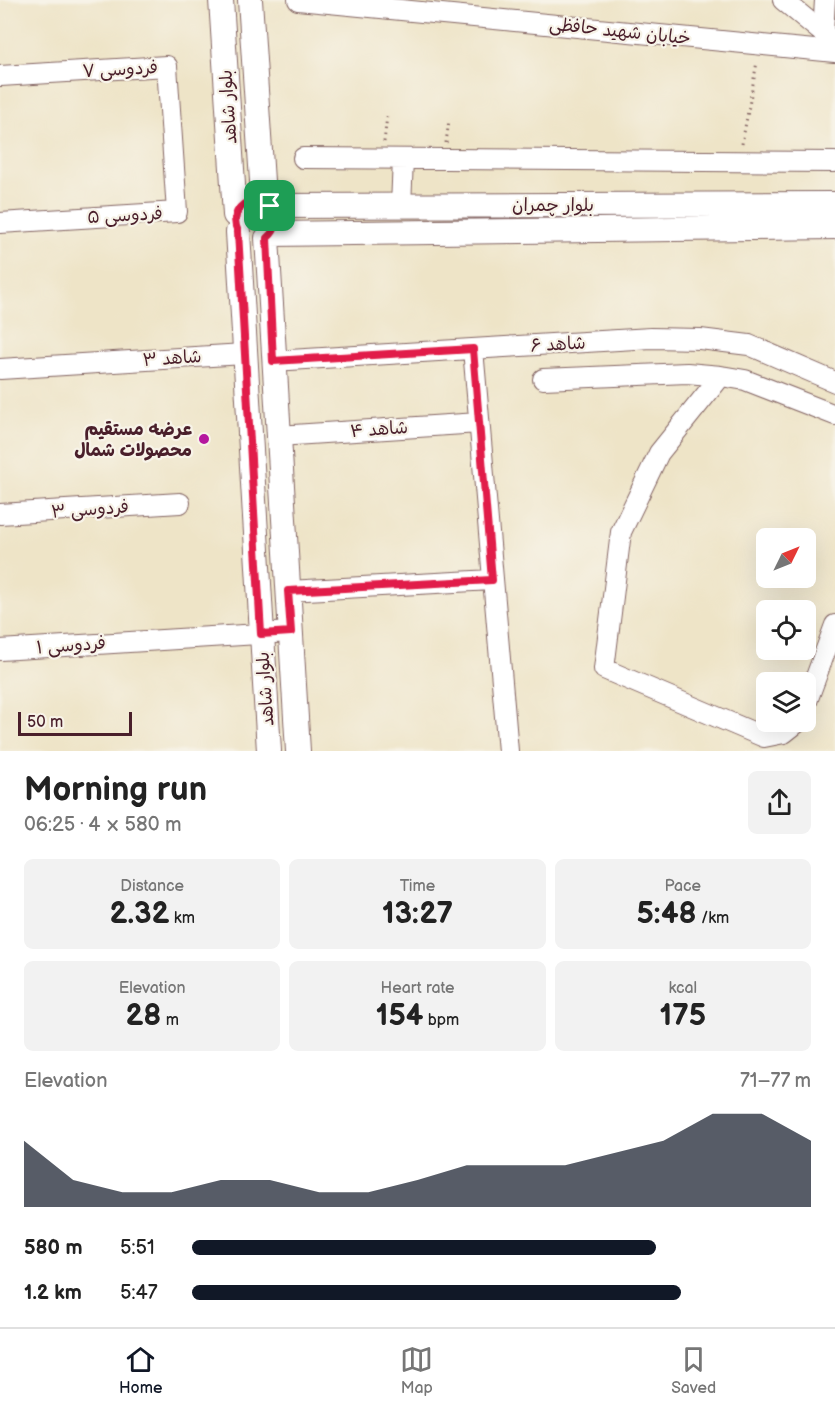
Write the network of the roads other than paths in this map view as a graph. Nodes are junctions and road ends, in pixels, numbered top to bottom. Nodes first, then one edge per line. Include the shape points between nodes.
1 (221, 0) edge
2 (250, 0) edge
3 (298, 0) edge
4 (783, 0) edge
5 (825, 0) edge
6 (829, 38) edge
7 (835, 52) edge
8 (0, 76) edge
9 (172, 139) joint
10 (303, 158) dead end
11 (403, 159) junction
12 (835, 162) edge
13 (268, 204) junction
14 (835, 204) edge
15 (722, 205) junction
16 (401, 206) junction
17 (0, 223) edge
18 (237, 223) junction
19 (835, 227) edge
20 (721, 229) junction
21 (269, 236) junction
22 (473, 349) junction
23 (244, 354) junction
24 (273, 361) junction
25 (0, 369) edge
26 (721, 375) junction
27 (543, 378) dead end
28 (835, 382) edge
29 (835, 415) edge
30 (479, 423) junction
31 (278, 436) junction
32 (180, 503) dead end
33 (0, 514) edge
34 (492, 580) junction
35 (288, 591) junction
36 (835, 625) edge
37 (291, 632) junction
38 (261, 634) junction
39 (0, 650) edge
40 (816, 677) edge
41 (785, 732) edge
42 (269, 751) edge
43 (298, 751) edge
44 (507, 751) edge

1 - 18 main road, بلوار شاهد
2 - 13 main road, بلوار شاهد via 262,181
3 - 7 street, خیابان شهید حافظی
4 - 6 street
5 - 6 street
8 - 9 street, فردوسی ۷ via 167,66
9 - 17 street, فردوسی ۵ via 177,212
10 - 11 street
11 - 12 street
11 - 16 street
13 - 16 main road, بلوار چمران
13 - 18 main road via 247,201
13 - 21 main road via 276,217
14 - 15 main road, بلوار چمران
15 - 16 main road, بلوار چمران
15 - 20 main road
18 - 21 main road via 251,241
18 - 23 main road, بلوار شاهد
19 - 20 main road, بلوار چمران
20 - 21 main road, بلوار چمران
21 - 24 main road, بلوار شاهد
22 - 24 street, شاهد ۶
22 - 28 street, شاهد ۶ via 700,339 749,345
22 - 30 street
23 - 25 street, شاهد ۳
23 - 38 main road, بلوار شاهد
24 - 31 main road, بلوار شاهد
26 - 27 street
26 - 29 street via 745,380
26 - 41 street via 659,453 621,532 604,669 764,736
30 - 31 street, شاهد ۴
30 - 34 street
31 - 35 main road, بلوار شاهد
32 - 33 street, فردوسی ۳
34 - 35 street
34 - 44 street
35 - 37 main road, بلوار شاهد
36 - 40 street
37 - 38 street, فردوسی ۱
37 - 43 main road, بلوار شاهد
38 - 39 street, فردوسی ۱
38 - 42 main road, بلوار شاهد

